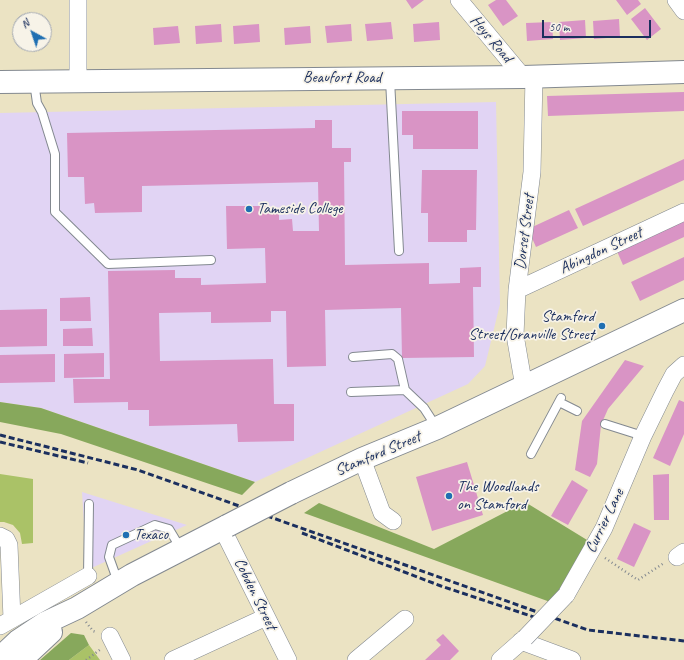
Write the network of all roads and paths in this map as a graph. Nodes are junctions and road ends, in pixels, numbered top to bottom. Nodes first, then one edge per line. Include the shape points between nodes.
1 (78, 0) edge
2 (459, 0) edge
3 (676, 0) edge
4 (684, 11) edge
5 (684, 72) edge
6 (529, 76) junction
7 (390, 78) junction
8 (78, 80) junction
9 (34, 81) junction
10 (0, 82) edge
11 (684, 212) edge
12 (398, 251) dead end
13 (211, 260) dead end
14 (517, 290) junction
15 (684, 310) edge
16 (353, 357) dead end
17 (684, 365) edge
18 (524, 387) junction
19 (405, 390) junction
20 (352, 392) dead end
21 (577, 411) dead end
22 (605, 424) dead end
23 (437, 428) junction
24 (643, 436) junction
25 (531, 454) dead end
26 (362, 459) junction
27 (89, 504) dead end
28 (393, 521) dead end
29 (225, 527) junction
30 (0, 536) edge
31 (181, 550) junction
32 (592, 550) junction
33 (680, 554) edge
34 (88, 576) joint
35 (118, 583) junction
36 (77, 608) junction
37 (266, 617) junction
38 (405, 619) dead end
39 (6, 622) edge
40 (110, 636) dead end
41 (523, 640) junction
42 (0, 658) edge
43 (21, 660) edge
44 (122, 660) edge
45 (173, 660) edge
46 (288, 660) edge
47 (356, 660) edge
48 (500, 660) edge
49 (572, 660) edge

1 - 8 street
2 - 6 street, Heys Road
3 - 4 street
5 - 6 main road, Beaufort Road
6 - 7 main road, Beaufort Road
6 - 14 street, Dorset Street via 532,172
7 - 8 main road, Beaufort Road
7 - 12 lane
8 - 9 main road, Beaufort Road
9 - 10 main road, Beaufort Road
9 - 13 lane via 37,103 55,154 55,212 108,264
11 - 14 street, Abingdon Street
14 - 18 street, Dorset Street via 515,335
15 - 18 main road, Stamford Street
16 - 19 lane via 392,354 398,359
17 - 24 street, Currier Lane via 674,374
18 - 23 main road, Stamford Street
19 - 20 lane
19 - 23 lane via 424,408
21 - 25 lane via 560,400
22 - 24 lane
23 - 26 main road, Stamford Street
24 - 32 street, Currier Lane
26 - 28 street via 382,512
26 - 29 main road, Stamford Street, bridge
27 - 34 lane
29 - 31 main road, Stamford Street
29 - 37 street, Cobden Street
30 - 39 street via 6,539 9,545
31 - 35 main road, Stamford Street
31 - 35 lane via 169,529 155,525 112,545 109,557
32 - 33 path via 638,580
32 - 41 street, Currier Lane, bridge via 566,595
34 - 39 street
35 - 36 main road, Stamford Street
36 - 42 main road via 45,623 18,641
36 - 43 main road
37 - 45 street
37 - 46 street, Cobden Street
38 - 47 street
40 - 44 street
41 - 48 street, Currier Lane
41 - 49 street

